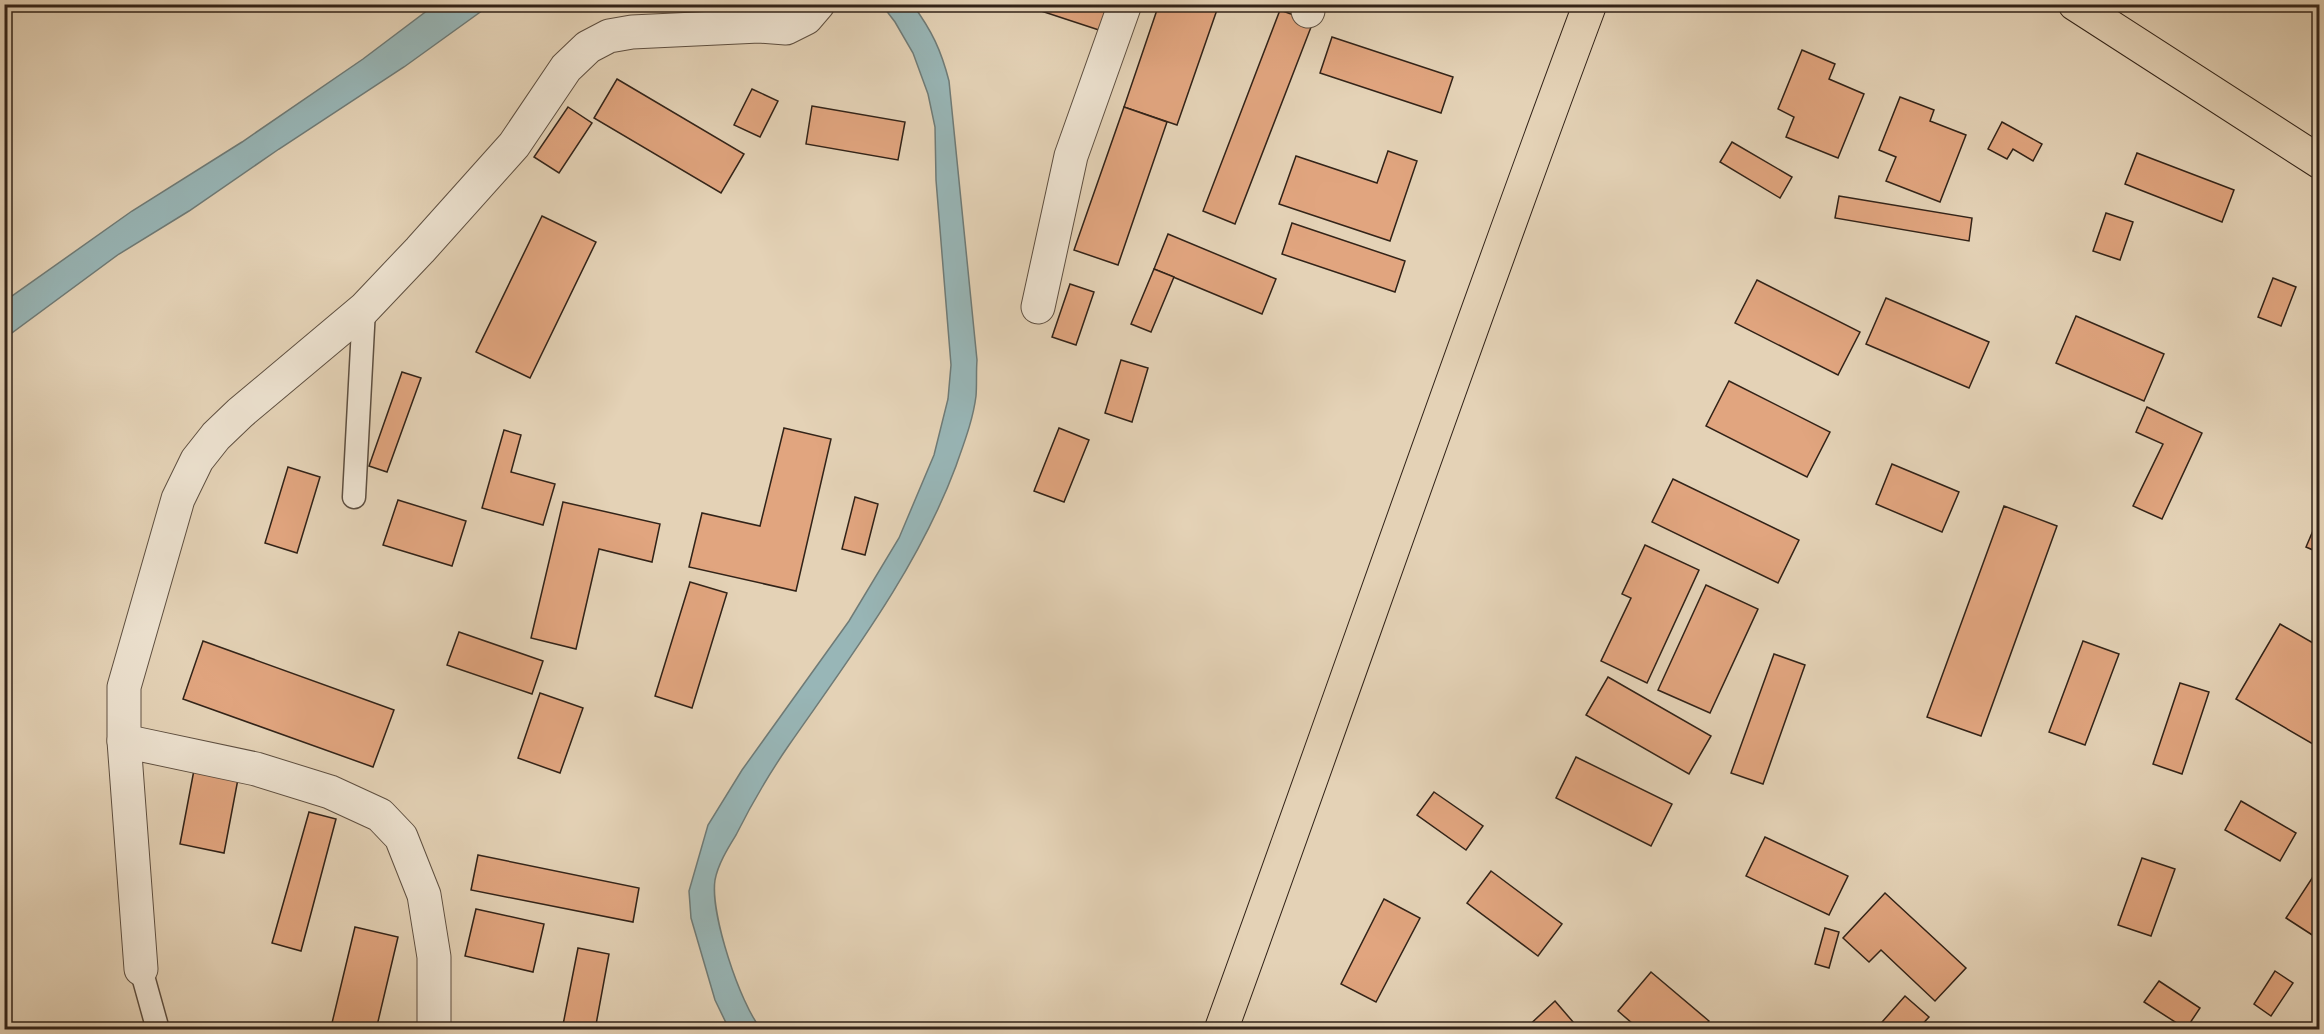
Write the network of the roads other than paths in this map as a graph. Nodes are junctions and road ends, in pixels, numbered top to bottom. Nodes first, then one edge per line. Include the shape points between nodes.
1 (818, 4) edge
2 (1125, 4) edge
3 (1590, 4) edge
4 (2075, 4) edge
5 (2319, 162) edge
6 (1038, 307) dead end
7 (364, 309) junction
8 (354, 497) dead end
9 (124, 741) junction
10 (141, 969) joint
11 (158, 1029) edge
12 (434, 1029) edge
13 (1221, 1029) edge

1 - 7 street via 806,18 786,28 632,32 609,36 588,47 566,68 514,145
2 - 6 street via 1071,156
3 - 13 main road
4 - 5 main road
7 - 8 lane
7 - 9 street via 240,414 197,460 178,498 124,687
9 - 10 street
9 - 12 street via 256,769 330,792 380,815 401,837 424,895 434,957
10 - 11 lane

